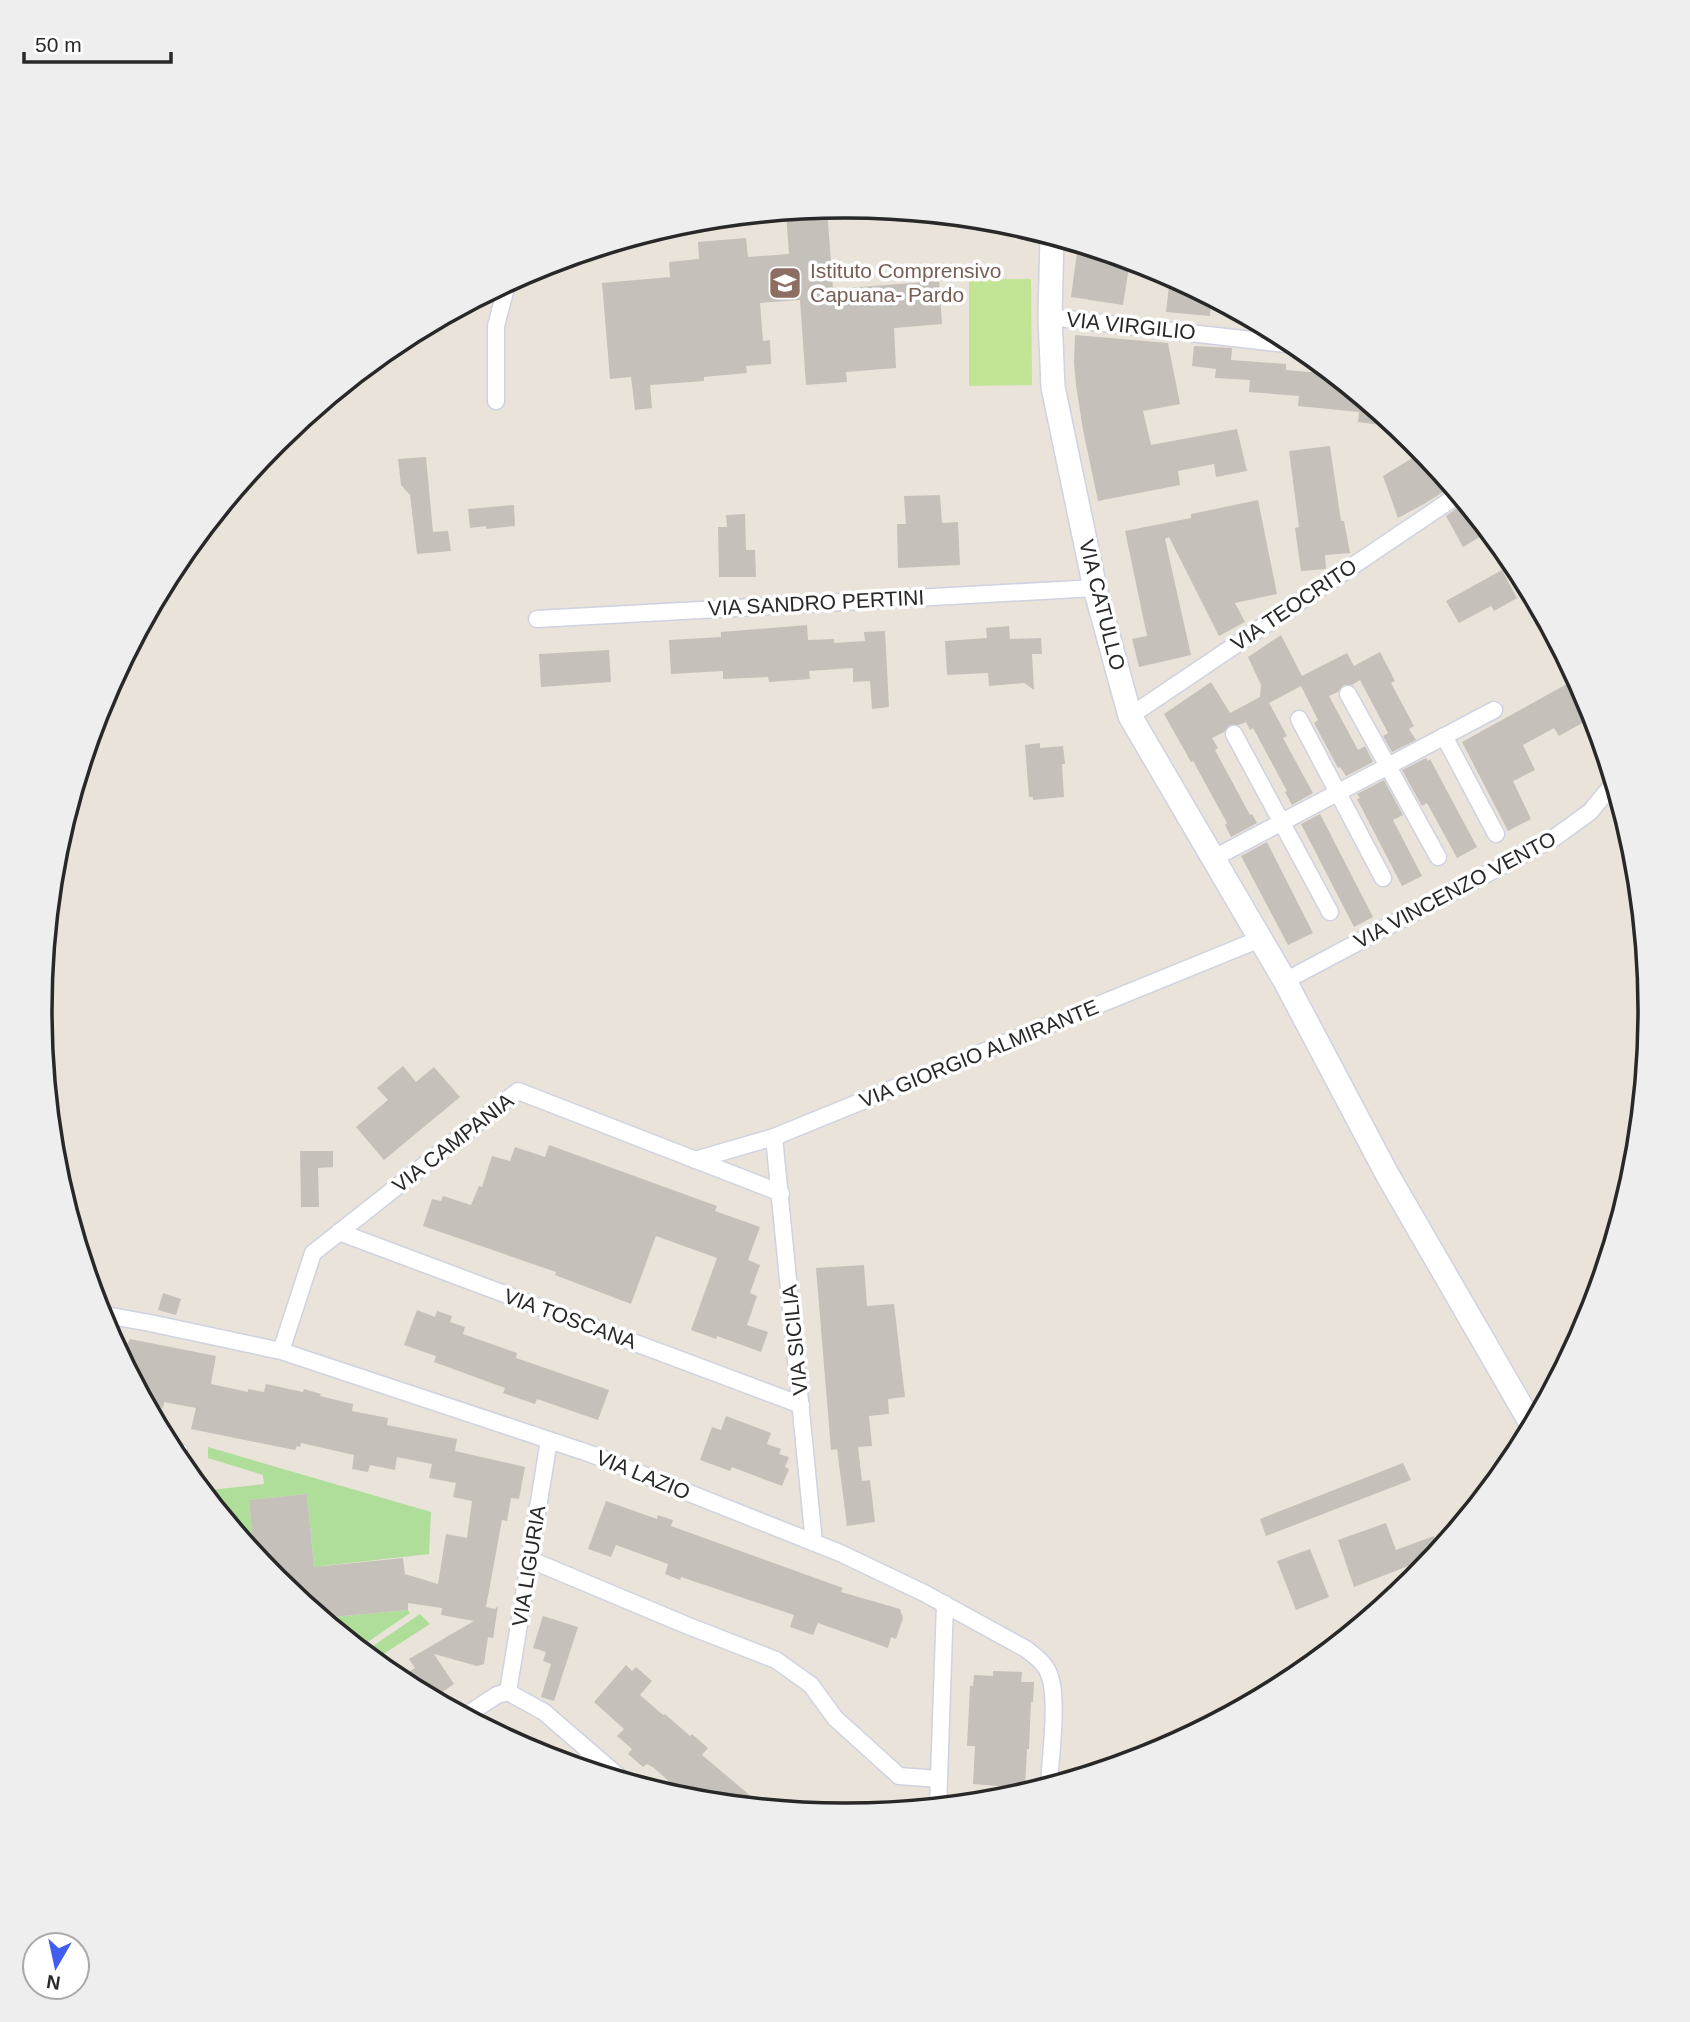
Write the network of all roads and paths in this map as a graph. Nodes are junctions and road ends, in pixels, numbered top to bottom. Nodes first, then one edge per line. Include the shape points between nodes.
1 (1052, 247) edge
2 (504, 296) edge
3 (1050, 317) junction
4 (1268, 342) edge
5 (496, 401) dead end
6 (1451, 500) edge
7 (1095, 588) junction
8 (537, 619) dead end
9 (1349, 694) dead end
10 (1494, 710) dead end
11 (1130, 716) junction
12 (1299, 719) dead end
13 (1234, 734) dead end
14 (1444, 736) junction
15 (1388, 766) junction
16 (1338, 792) junction
17 (1606, 793) edge
18 (1283, 822) junction
19 (1496, 834) dead end
20 (1438, 857) dead end
21 (1214, 858) junction
22 (1383, 878) dead end
23 (1331, 912) dead end
24 (1261, 939) junction
25 (1286, 981) junction
26 (774, 1137) junction
27 (695, 1160) junction
28 (781, 1193) junction
29 (339, 1233) junction
30 (114, 1317) edge
31 (281, 1351) junction
32 (801, 1405) junction
33 (1526, 1415) edge
34 (549, 1440) junction
35 (814, 1543) junction
36 (531, 1560) junction
37 (944, 1604) junction
38 (508, 1692) junction
39 (473, 1711) edge
40 (589, 1750) junction
41 (583, 1758) edge
42 (607, 1766) edge
43 (1050, 1776) edge
44 (939, 1779) junction
45 (938, 1798) edge

1 - 3 street, VIA CATULLO
2 - 5 street via 496,326
3 - 4 street, VIA VIRGILIO
3 - 7 street, VIA CATULLO via 1053,387
6 - 11 street, VIA TEOCRITO
7 - 8 street, VIA SANDRO PERTINI
7 - 11 street, VIA CATULLO
9 - 15 street
10 - 14 street
11 - 21 street, VIA CATULLO
12 - 16 street
13 - 18 street
14 - 15 street
14 - 19 street
15 - 16 street
15 - 20 street
16 - 18 street
16 - 22 street
17 - 25 street, VIA VINCENZO VENTO via 1590,812 1554,838
18 - 21 street
18 - 23 street
21 - 24 street, VIA CATULLO
24 - 25 street, VIA CATULLO
24 - 26 street, VIA GIORGIO ALMIRANTE
25 - 33 street, VIA CATULLO via 1387,1174
26 - 27 street, VIA GIORGIO ALMIRANTE
26 - 28 street, VIA SICILIA
27 - 28 street, VIA CAMPANIA
27 - 29 street, VIA CAMPANIA via 518,1091
28 - 32 street, VIA SICILIA
29 - 31 street, VIA CAMPANIA via 313,1253
29 - 32 street, VIA TOSCANA
30 - 31 street, VIA LAZIO
31 - 34 street, VIA LAZIO
32 - 35 street, VIA SICILIA
34 - 35 street, VIA LAZIO
34 - 36 street, VIA LIGURIA
35 - 37 street, VIA LAZIO
36 - 38 street, VIA LIGURIA
36 - 44 street via 776,1660 811,1685 835,1718 900,1776
37 - 43 street, VIA LAZIO via 1026,1650 1049,1672 1054,1706
37 - 44 street
38 - 39 street
38 - 40 street via 544,1712
40 - 41 lane
40 - 42 street
44 - 45 street

